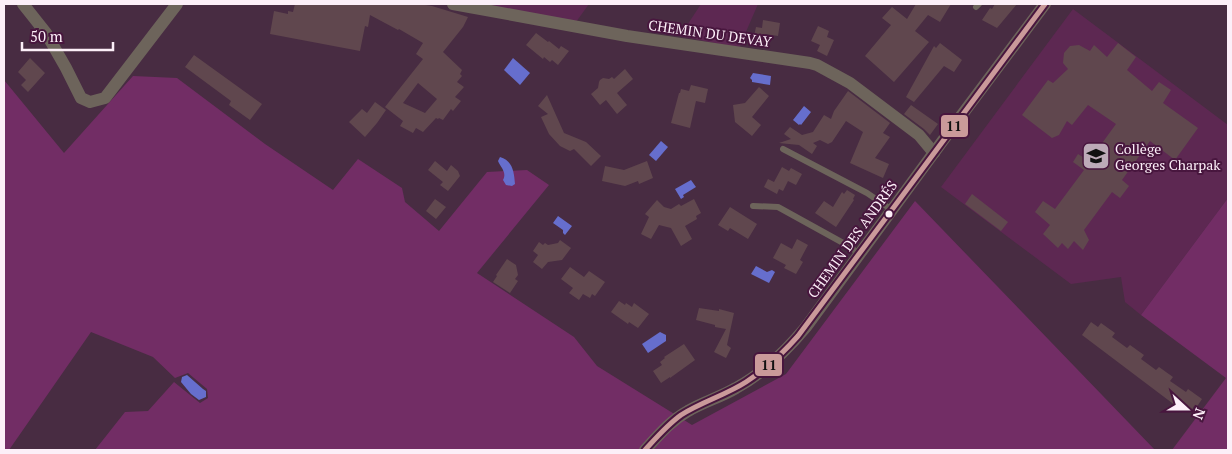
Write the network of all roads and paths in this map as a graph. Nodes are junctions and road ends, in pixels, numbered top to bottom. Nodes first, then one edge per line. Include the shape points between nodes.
1 (23, 4) edge
2 (177, 4) edge
3 (453, 4) edge
4 (1045, 4) edge
5 (783, 149) dead end
6 (934, 153) junction
7 (753, 206) dead end
8 (892, 210) junction
9 (860, 254) junction
10 (645, 450) edge

1 - 2 street via 46,33 81,98 90,102 105,98
3 - 6 street, CHEMIN DU DEVAY via 627,36 817,65 850,83 919,135
4 - 6 street, CHEMIN DES ANDRÉS
5 - 8 lane via 860,189
6 - 8 street, CHEMIN DES ANDRÉS
7 - 9 lane via 778,207
8 - 9 street, CHEMIN DES ANDRÉS
9 - 10 street, CHEMIN DES ANDRÉS via 806,327 780,355 737,388 687,412 664,428

